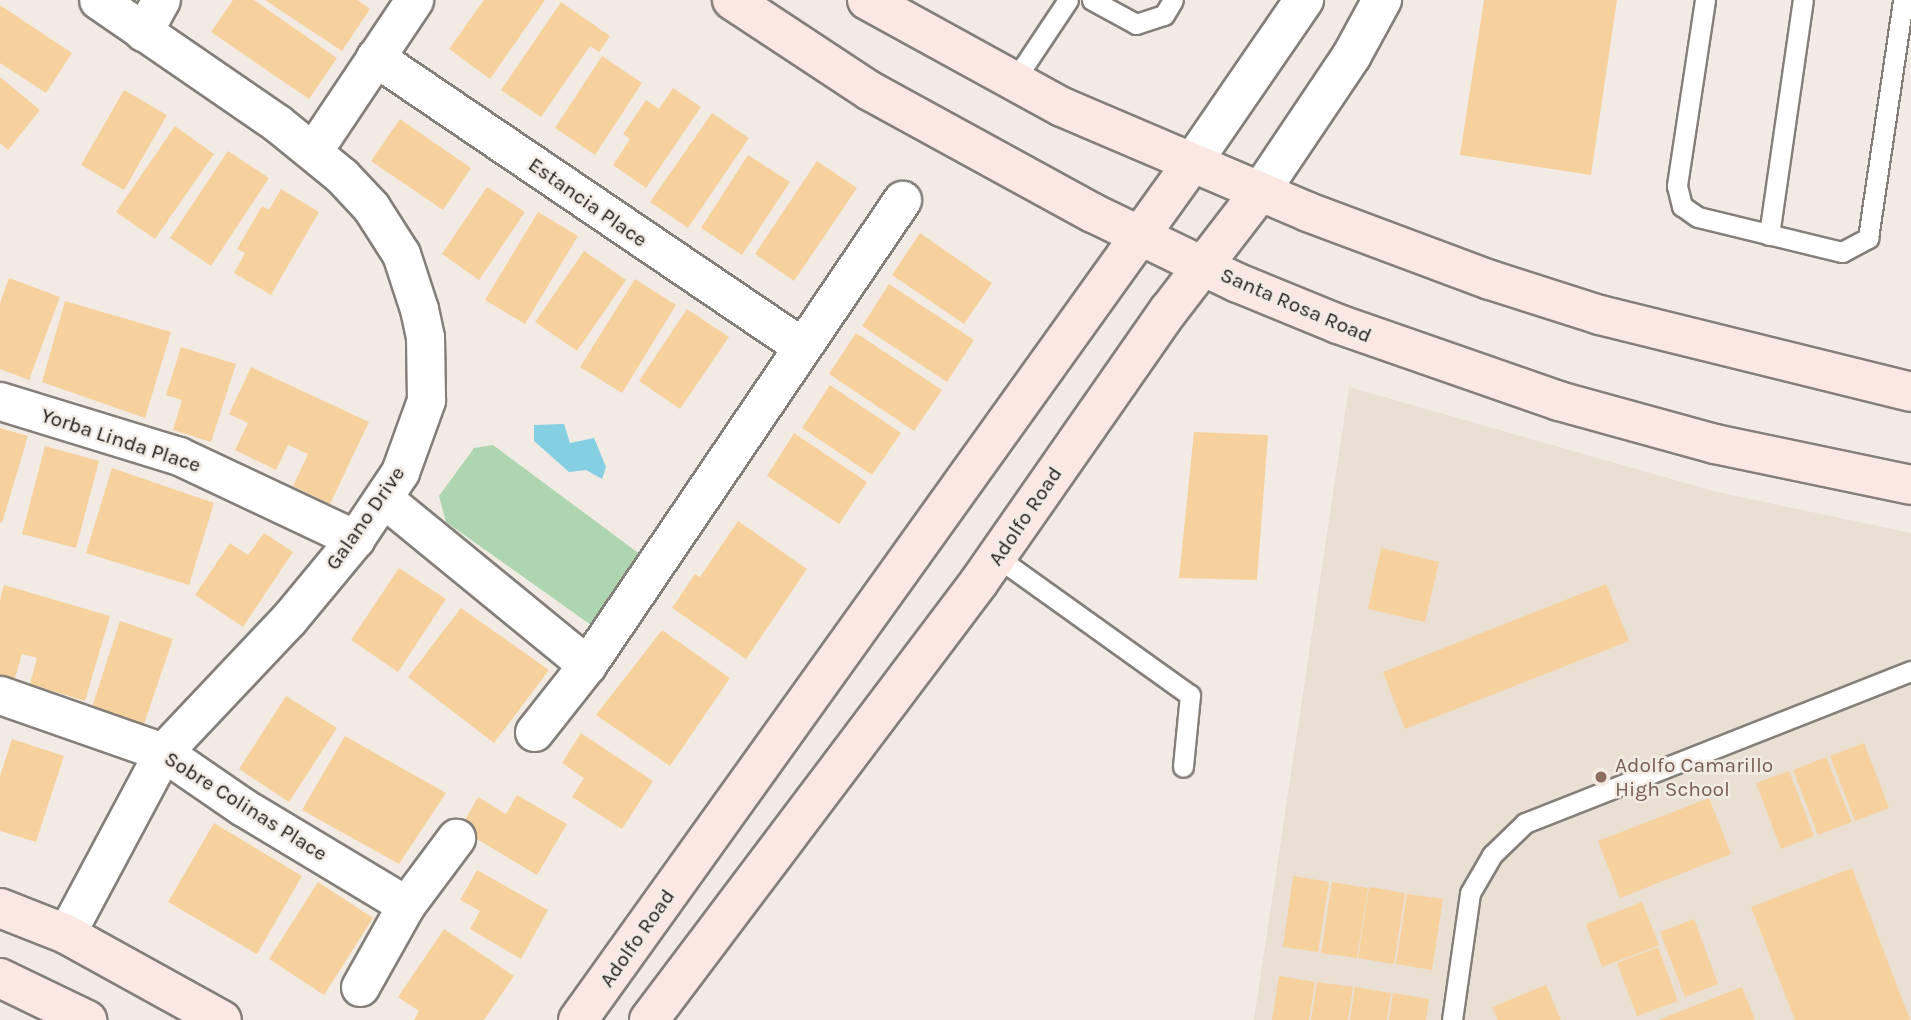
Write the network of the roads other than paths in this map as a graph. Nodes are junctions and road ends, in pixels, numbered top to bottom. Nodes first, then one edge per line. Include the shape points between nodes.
1 (98, 0) edge
2 (161, 0) edge
3 (414, 0) edge
4 (732, 0) edge
5 (867, 0) edge
6 (1068, 0) edge
7 (1092, 0) edge
8 (1173, 0) edge
9 (1304, 0) edge
10 (1382, 0) edge
11 (1705, 0) edge
12 (1802, 0) edge
13 (1903, 0) edge
14 (143, 33) junction
15 (375, 57) junction
16 (1014, 82) junction
17 (313, 151) junction
18 (1192, 163) junction
19 (1260, 192) junction
20 (902, 200) dead end
21 (1138, 235) junction
22 (1769, 235) junction
23 (1205, 266) junction
24 (801, 346) junction
25 (1911, 392) edge
26 (0, 401) edge
27 (1911, 485) edge
28 (383, 498) junction
29 (355, 538) junction
30 (997, 557) junction
31 (587, 665) junction
32 (1911, 671) edge
33 (0, 695) edge
34 (534, 733) dead end
35 (163, 752) junction
36 (1183, 766) dead end
37 (456, 838) dead end
38 (406, 905) junction
39 (0, 908) edge
40 (66, 934) junction
41 (0, 978) edge
42 (360, 987) dead end
43 (88, 1020) edge
44 (222, 1020) edge
45 (578, 1020) edge
46 (649, 1020) edge
47 (1452, 1020) edge

1 - 14 street, Galano Drive
2 - 14 street
3 - 15 street
4 - 21 main road, Santa Rosa Road via 870,91
5 - 16 main road
6 - 16 lane
7 - 8 lane via 1136,24 1164,15
9 - 18 street, Adolfo Road
10 - 19 street, Adolfo Road via 1352,55
11 - 22 lane via 1678,192 1692,215
12 - 22 lane
13 - 22 lane via 1868,238 1842,252
14 - 17 street, Galano Drive
15 - 17 street
15 - 24 street, Estancia Place
16 - 18 main road
17 - 28 street, Galano Drive via 370,207 390,234 419,309 426,400 414,442
18 - 19 main road
18 - 21 main road, Adolfo Road
19 - 23 main road, Adolfo Road
19 - 25 main road via 1477,276 1600,315
20 - 24 street
21 - 23 main road, Santa Rosa Road
21 - 45 main road, Adolfo Road
23 - 27 main road, Santa Rosa Road via 1338,324 1559,401 1715,444
23 - 30 main road, Adolfo Road via 1104,401
24 - 31 street
26 - 29 street, Yorba Linda Place via 179,456
28 - 29 street, Galano Drive
28 - 31 street
29 - 35 street, Galano Drive via 288,620
30 - 36 lane via 1190,695
30 - 46 main road, Adolfo Road
31 - 34 street
32 - 47 lane via 1525,823 1492,855 1470,893
33 - 35 street, Sobre Colinas Place
35 - 38 street, Sobre Colinas Place via 243,807
35 - 40 street, Galano Drive
37 - 38 street
38 - 42 street
39 - 40 main road
40 - 44 main road
41 - 43 main road

